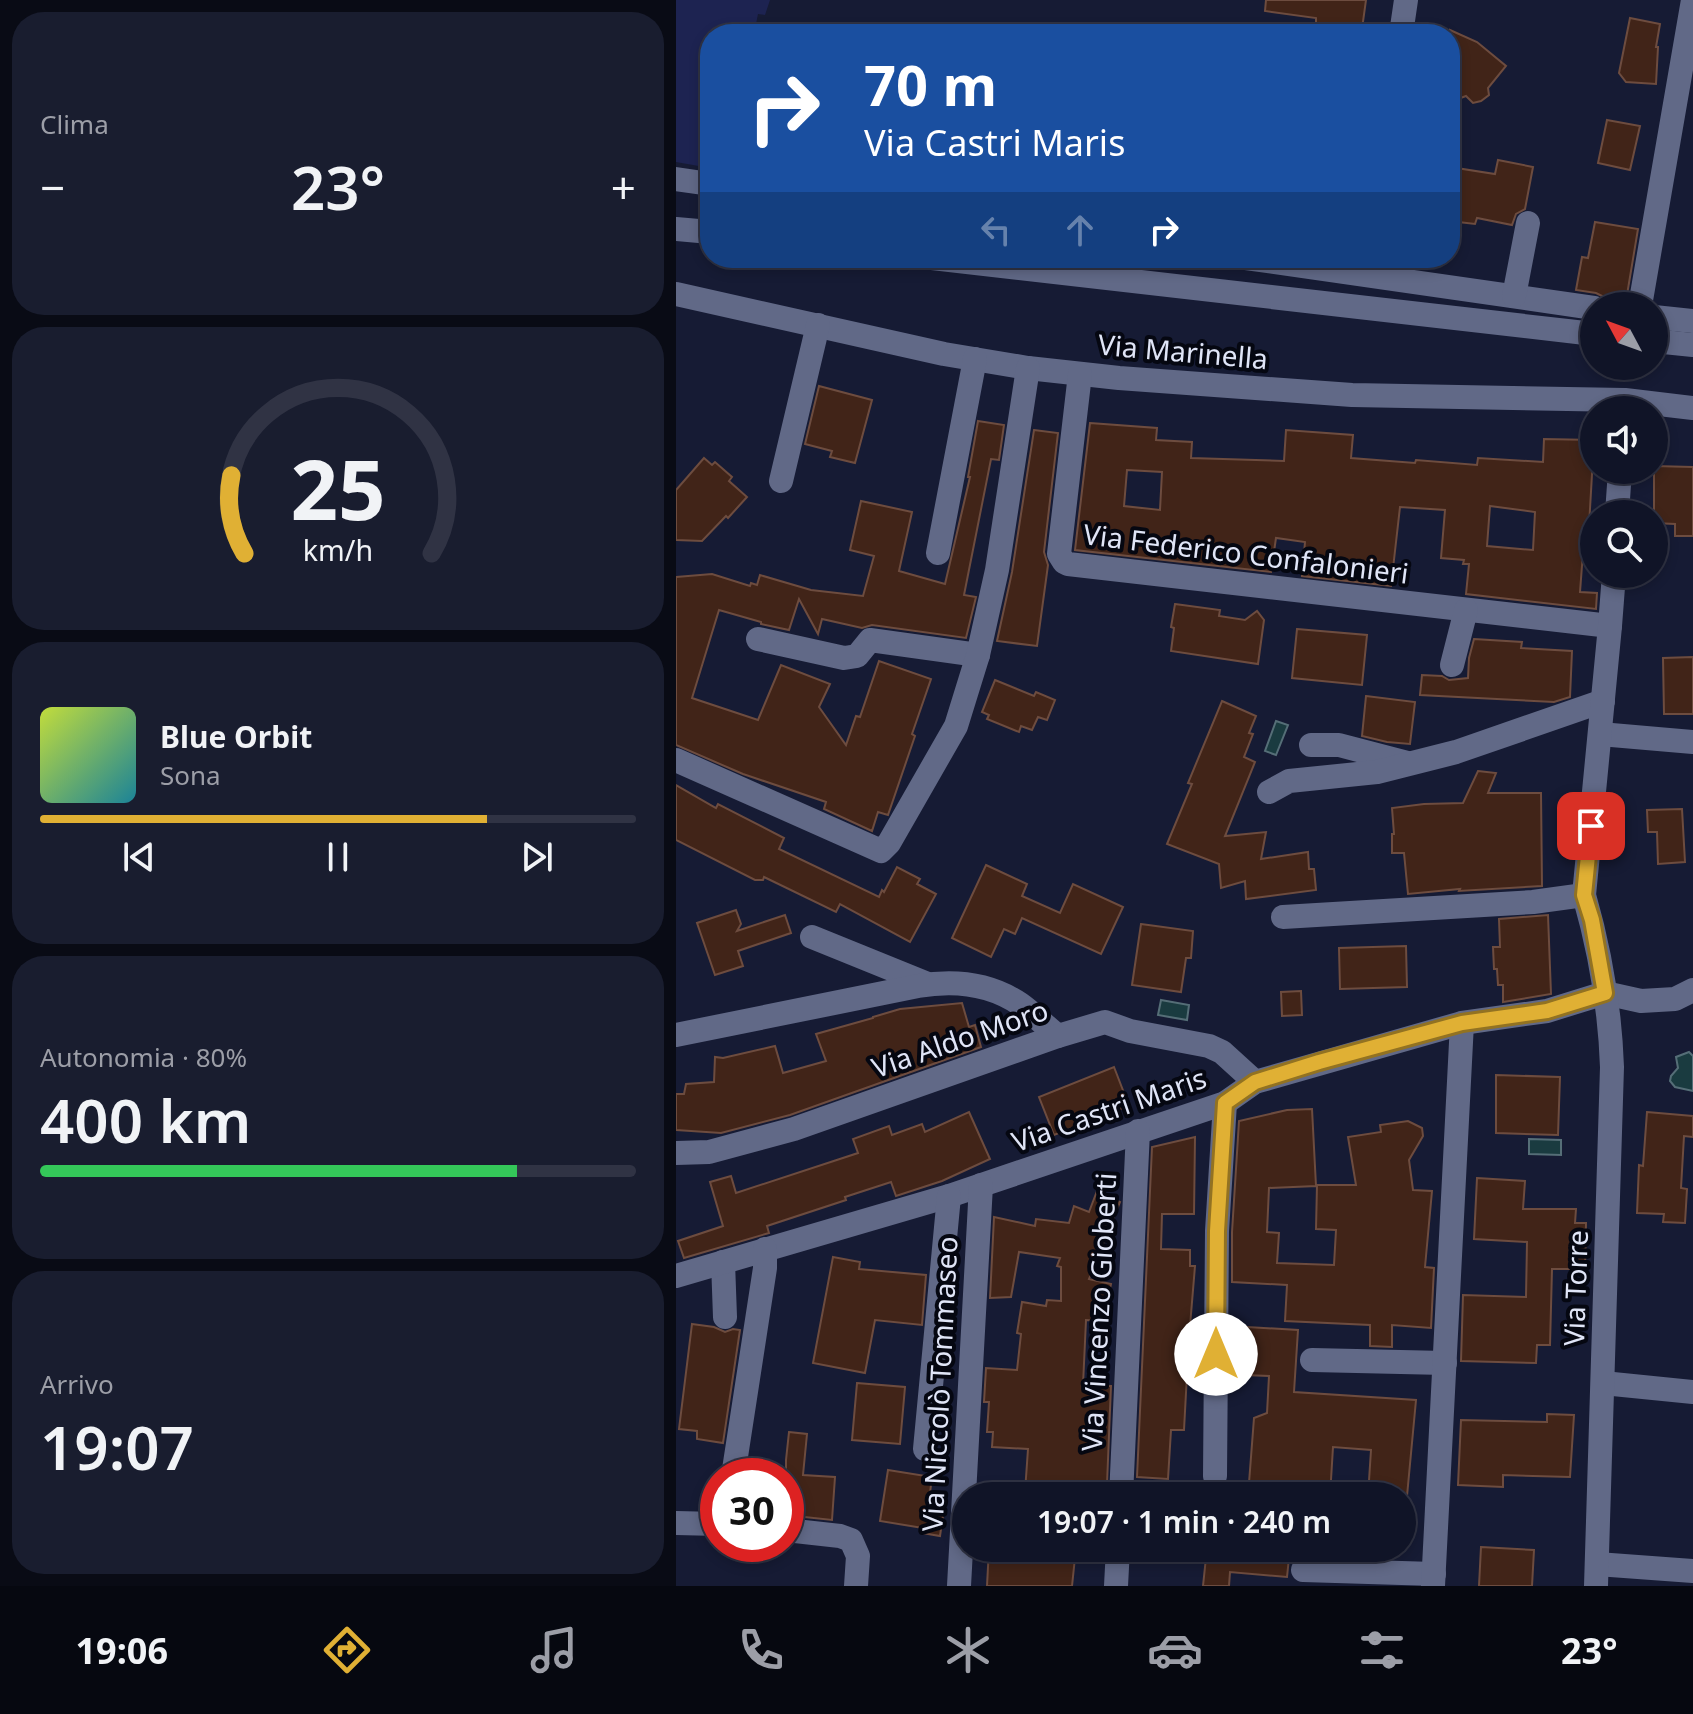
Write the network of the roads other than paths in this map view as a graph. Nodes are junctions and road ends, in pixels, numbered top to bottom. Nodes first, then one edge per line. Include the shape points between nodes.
1 (1406, 0) edge
2 (1693, 0) edge
3 (1402, 24) edge
4 (676, 179) edge
5 (700, 183) edge
6 (1528, 223) dead end
7 (676, 229) edge
8 (700, 231) edge
9 (1019, 268) edge
10 (1404, 269) edge
11 (1642, 292) edge
12 (676, 294) edge
13 (1514, 296) junction
14 (1580, 306) edge
15 (1668, 318) edge
16 (1693, 321) edge
17 (818, 325) junction
18 (1580, 332) edge
19 (1668, 342) edge
20 (1693, 345) edge
21 (975, 359) junction
22 (1028, 368) junction
23 (1080, 374) junction
24 (1580, 403) edge
25 (1668, 407) edge
26 (1693, 408) edge
27 (781, 481) dead end
28 (938, 553) dead end
29 (1613, 588) edge
30 (1466, 610) junction
31 (1610, 626) junction
32 (758, 639) dead end
33 (978, 655) junction
34 (1452, 665) dead end
35 (1603, 701) junction
36 (1600, 734) junction
37 (1693, 742) edge
38 (1311, 745) dead end
39 (676, 760) edge
40 (1410, 764) junction
41 (1269, 792) dead end
42 (1584, 895) junction
43 (1283, 917) dead end
44 (812, 937) dead end
45 (928, 984) junction
46 (1693, 990) edge
47 (1605, 993) junction
48 (1462, 1023) junction
49 (676, 1035) edge
50 (1058, 1036) junction
51 (1255, 1082) junction
52 (1225, 1103) junction
53 (1138, 1131) junction
54 (676, 1154) edge
55 (981, 1185) junction
56 (949, 1196) junction
57 (765, 1249) junction
58 (723, 1262) junction
59 (676, 1276) edge
60 (725, 1317) dead end
61 (1312, 1360) dead end
62 (1445, 1363) junction
63 (1603, 1383) junction
64 (1693, 1392) edge
65 (925, 1449) dead end
66 (736, 1458) edge
67 (1215, 1476) dead end
68 (1122, 1482) edge
69 (676, 1523) edge
70 (700, 1524) edge
71 (804, 1532) edge
72 (1117, 1562) edge
73 (1303, 1570) dead end
74 (1693, 1571) edge
75 (1596, 1575) edge
76 (1433, 1580) edge
77 (856, 1586) edge
78 (959, 1586) edge
79 (1116, 1586) edge

1 - 3 street
2 - 11 street
4 - 5 street
6 - 13 street
7 - 8 street
9 - 18 street
10 - 13 street
12 - 17 street, Via Marinella
13 - 14 street
15 - 16 street
17 - 21 street, Via Marinella
17 - 27 street
19 - 20 street
21 - 22 street, Via Marinella
21 - 28 street
22 - 23 street, Via Marinella
22 - 33 street via 997,570
23 - 24 street, Via Marinella via 1352,395
23 - 30 street, Via Federico Confalonieri via 1059,554 1064,562
25 - 26 street, Via Marinella
29 - 31 street
30 - 31 street, Via Federico Confalonieri
30 - 34 street
31 - 35 street
32 - 33 street via 844,658 857,656 870,640
33 - 39 street via 956,726 881,851
35 - 36 street
35 - 40 street
36 - 37 street
36 - 42 street
38 - 40 street via 1339,745
40 - 41 street via 1289,781
42 - 43 street
42 - 47 street, Via Torre
44 - 45 street
45 - 49 street
45 - 50 street via 984,987 1020,1004
46 - 47 street via 1675,999 1641,1001
47 - 48 street, Via Castri Maris via 1547,1011
47 - 63 street, Via Torre via 1612,1067
48 - 51 street, Via Castri Maris
48 - 62 street
50 - 51 street, Via Aldo Moro via 1105,1022 1209,1046
50 - 54 street, Via Aldo Moro via 794,1129 709,1152
51 - 52 street, Via Castri Maris
52 - 53 street, Via Castri Maris
52 - 67 street via 1217,1231
53 - 55 street, Via Castri Maris
53 - 68 street, Via Vincenzo Gioberti
55 - 56 street, Via Castri Maris
55 - 78 street, Via Niccolò Tommaseo
56 - 57 street, Via Castri Maris
56 - 65 street
57 - 58 street, Via Castri Maris
57 - 66 street
58 - 59 street, Via Castri Maris
58 - 60 street
61 - 62 street
62 - 76 street
63 - 64 street
63 - 75 street, Via Torre
69 - 70 street
71 - 77 street via 851,1540 858,1556
72 - 79 street
73 - 76 street
74 - 75 street

